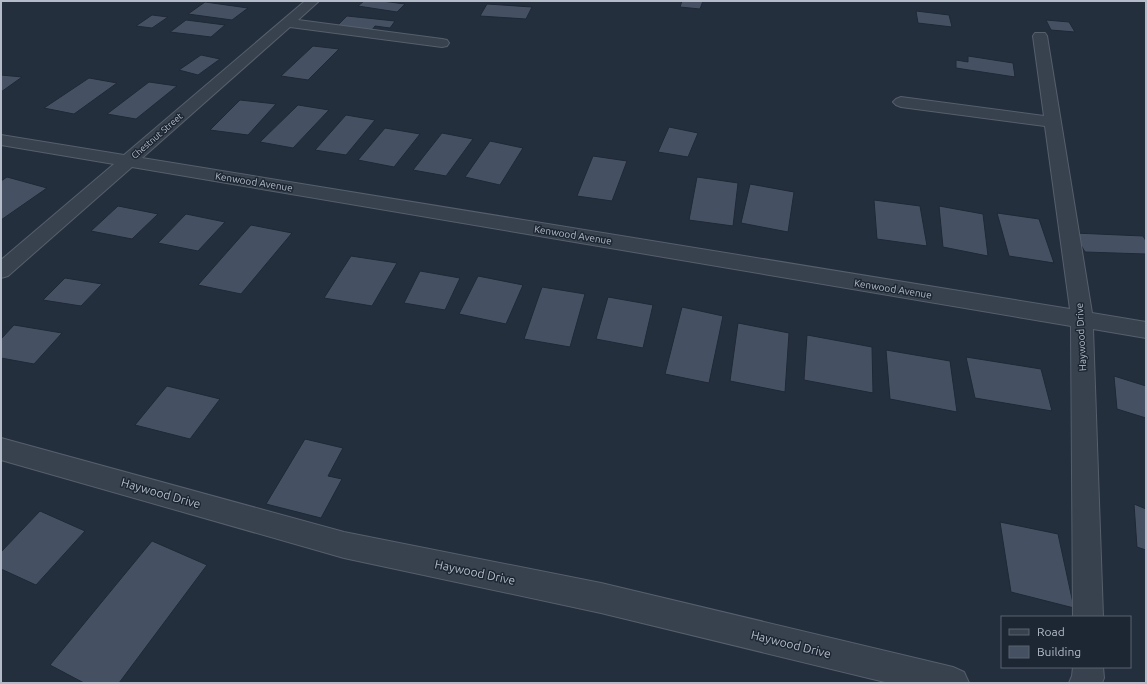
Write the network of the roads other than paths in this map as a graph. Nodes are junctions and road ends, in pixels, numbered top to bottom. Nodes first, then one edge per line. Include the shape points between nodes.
1 (313, 1) edge
2 (287, 23) junction
3 (1040, 36) dead end
4 (442, 43) dead end
5 (901, 102) dead end
6 (1053, 122) junction
7 (1, 140) edge
8 (128, 161) junction
9 (1, 271) edge
10 (1082, 320) junction
11 (1146, 330) edge
12 (1, 449) edge
13 (1088, 616) edge
14 (1088, 668) edge
15 (953, 683) edge
16 (1085, 683) edge

1 - 2 street, Chestnut Street
2 - 4 street
2 - 8 street, Chestnut Street
3 - 6 street, Haywood Drive
5 - 6 street
6 - 10 street, Haywood Drive
7 - 8 street, Kenwood Avenue
8 - 9 street, Chestnut Street
8 - 10 street, Kenwood Avenue
10 - 11 street, Kenwood Avenue
10 - 13 street, Haywood Drive
12 - 15 street, Haywood Drive via 344,545 601,598
14 - 16 street

